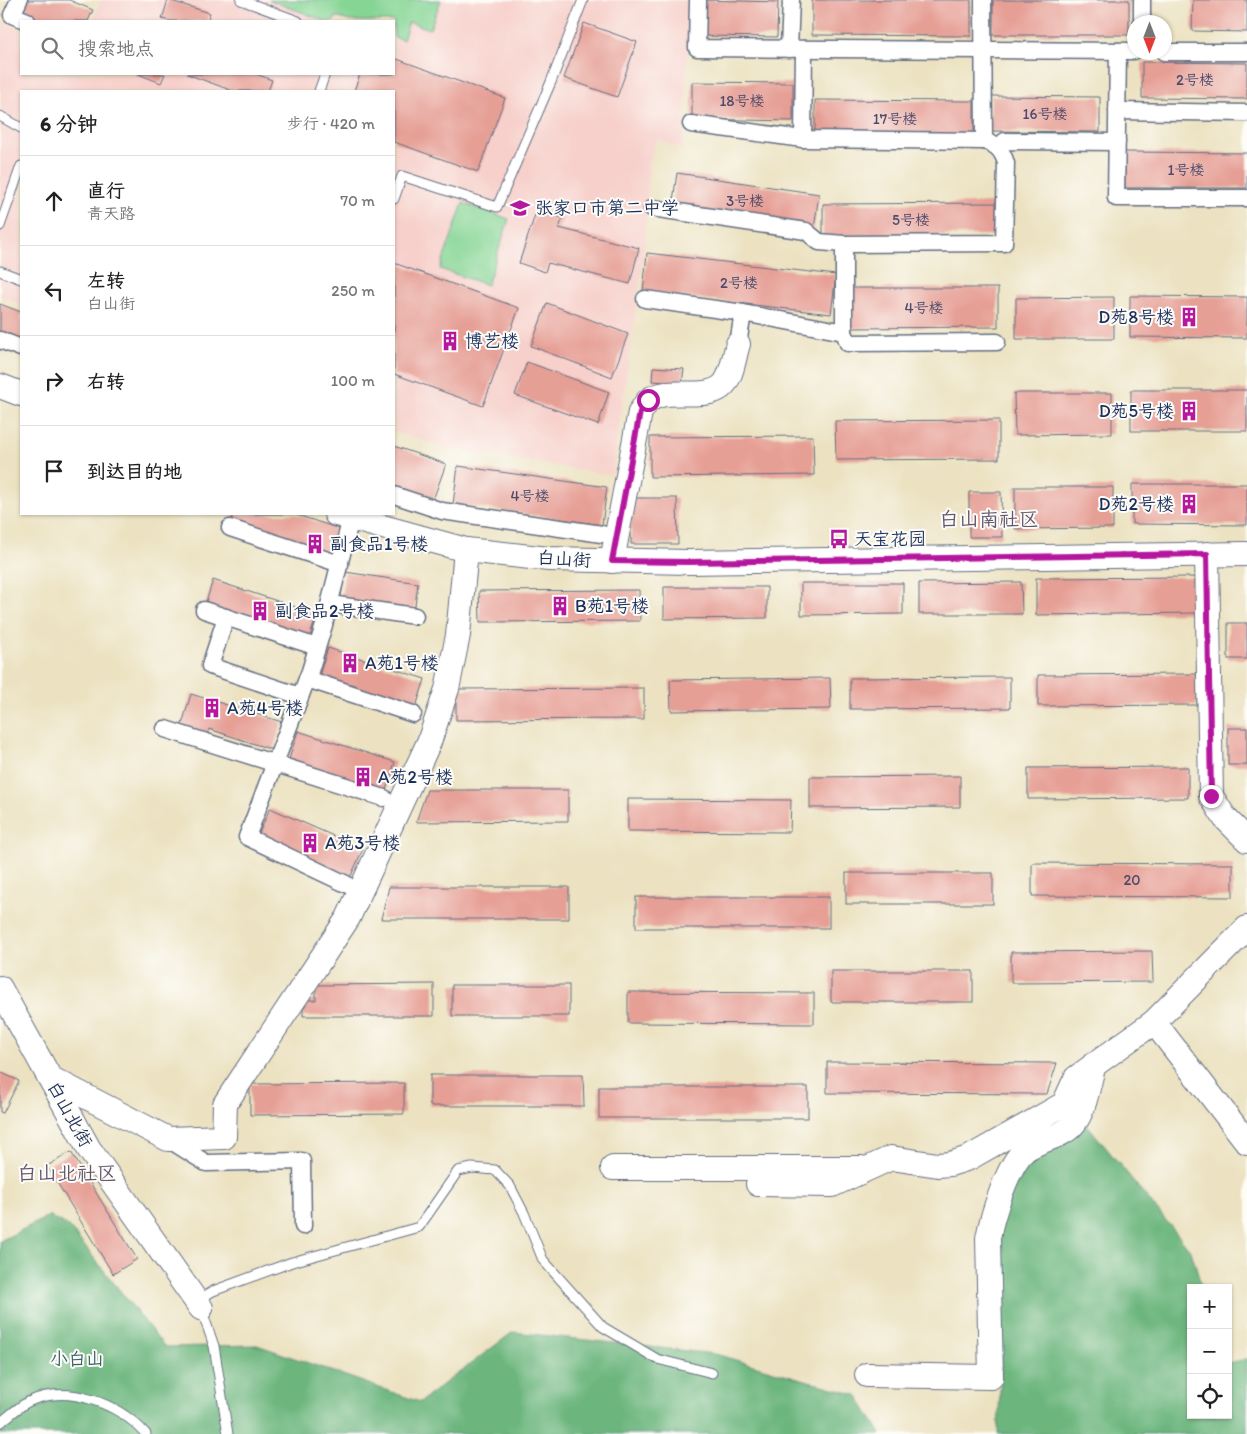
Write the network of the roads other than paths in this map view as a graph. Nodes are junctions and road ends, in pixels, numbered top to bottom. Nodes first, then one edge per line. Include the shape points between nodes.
1 (19, 0) edge
2 (241, 0) edge
3 (583, 0) edge
4 (698, 0) edge
5 (791, 0) edge
6 (982, 0) edge
7 (1142, 0) edge
8 (1142, 15) edge
9 (24, 20) edge
10 (295, 20) edge
11 (797, 49) junction
12 (983, 51) junction
13 (1118, 51) junction
14 (1127, 51) edge
15 (1172, 52) edge
16 (1247, 52) edge
17 (325, 75) edge
18 (319, 90) edge
19 (1117, 111) junction
20 (1247, 113) edge
21 (0, 116) edge
22 (691, 124) dead end
23 (20, 127) edge
24 (803, 139) junction
25 (1116, 142) junction
26 (991, 145) junction
27 (20, 169) edge
28 (395, 196) edge
29 (1247, 198) edge
30 (652, 208) dead end
31 (0, 226) edge
32 (844, 244) junction
33 (0, 271) edge
34 (20, 279) edge
35 (645, 299) dead end
36 (743, 313) junction
37 (844, 332) junction
38 (0, 340) edge
39 (997, 342) dead end
40 (738, 344) joint
41 (20, 348) edge
42 (0, 386) edge
43 (20, 394) edge
44 (395, 496) edge
45 (344, 516) edge
46 (230, 528) dead end
47 (602, 534) dead end
48 (466, 550) junction
49 (1207, 554) junction
50 (1247, 554) edge
51 (612, 561) junction
52 (340, 564) junction
53 (330, 604) junction
54 (204, 610) dead end
55 (415, 616) dead end
56 (226, 617) junction
57 (317, 647) junction
58 (307, 679) junction
59 (300, 696) junction
60 (413, 714) dead end
61 (165, 729) dead end
62 (275, 764) junction
63 (384, 798) dead end
64 (1247, 840) edge
65 (346, 884) dead end
66 (1247, 928) edge
67 (0, 988) edge
68 (1154, 1022) junction
69 (1094, 1064) junction
70 (50, 1078) junction
71 (168, 1139) junction
72 (1247, 1142) edge
73 (613, 1168) dead end
74 (866, 1168) junction
75 (758, 1184) dead end
76 (303, 1226) dead end
77 (199, 1305) junction
78 (712, 1373) dead end
79 (867, 1375) dead end
80 (0, 1423) edge
81 (146, 1434) edge
82 (228, 1434) edge

1 - 9 street via 12,15
2 - 10 lane
3 - 28 lane via 497,207 402,176
4 - 11 street via 697,48
5 - 11 street
6 - 12 street
7 - 8 street
11 - 12 street
11 - 24 street
12 - 13 street
12 - 26 street
13 - 14 street
13 - 19 street
15 - 16 street
17 - 18 lane
19 - 20 street
19 - 25 street
21 - 23 lane
22 - 24 street
24 - 26 street
25 - 26 street via 1005,141
25 - 29 street via 1116,198
26 - 32 street via 1003,152 1006,163 1004,242
27 - 31 lane
30 - 32 street via 806,231 819,242
32 - 37 street
33 - 34 lane
35 - 36 street
36 - 37 street
36 - 40 street
37 - 39 street via 848,343
38 - 41 street
40 - 51 street via 727,380 721,387 648,400 640,412
42 - 43 street
44 - 47 street via 442,511
45 - 48 street, 白山街
45 - 52 street
46 - 52 street
48 - 51 street, 白山街 via 549,559
48 - 71 street via 458,635 447,689 429,742 348,918 224,1104 224,1137
49 - 50 street, 白山街
49 - 51 street, 白山街
49 - 64 street via 1211,796 1225,818
52 - 53 street
53 - 55 street
53 - 57 street
54 - 56 street
56 - 57 street
56 - 59 street via 210,666
57 - 58 street
58 - 59 street
58 - 60 street
59 - 62 street
61 - 62 street
62 - 63 street
62 - 65 street via 247,837
66 - 68 street
67 - 70 street, 白山北街
68 - 69 street
68 - 72 street
69 - 74 street via 1076,1078 1064,1104 969,1158 938,1166 891,1158
69 - 79 street via 1077,1118 1068,1130 1025,1150 1014,1166 991,1221 988,1238 991,1377
70 - 71 street
70 - 77 street, 白山北街 via 89,1149
71 - 76 street via 206,1163 302,1162
73 - 74 street
74 - 75 street via 832,1185
77 - 78 lane via 213,1292 292,1262 419,1227 458,1171 472,1168 495,1170 510,1186 543,1260 603,1328 657,1359
77 - 82 lane via 214,1346
80 - 81 lane via 28,1402 47,1396 77,1396 112,1406

